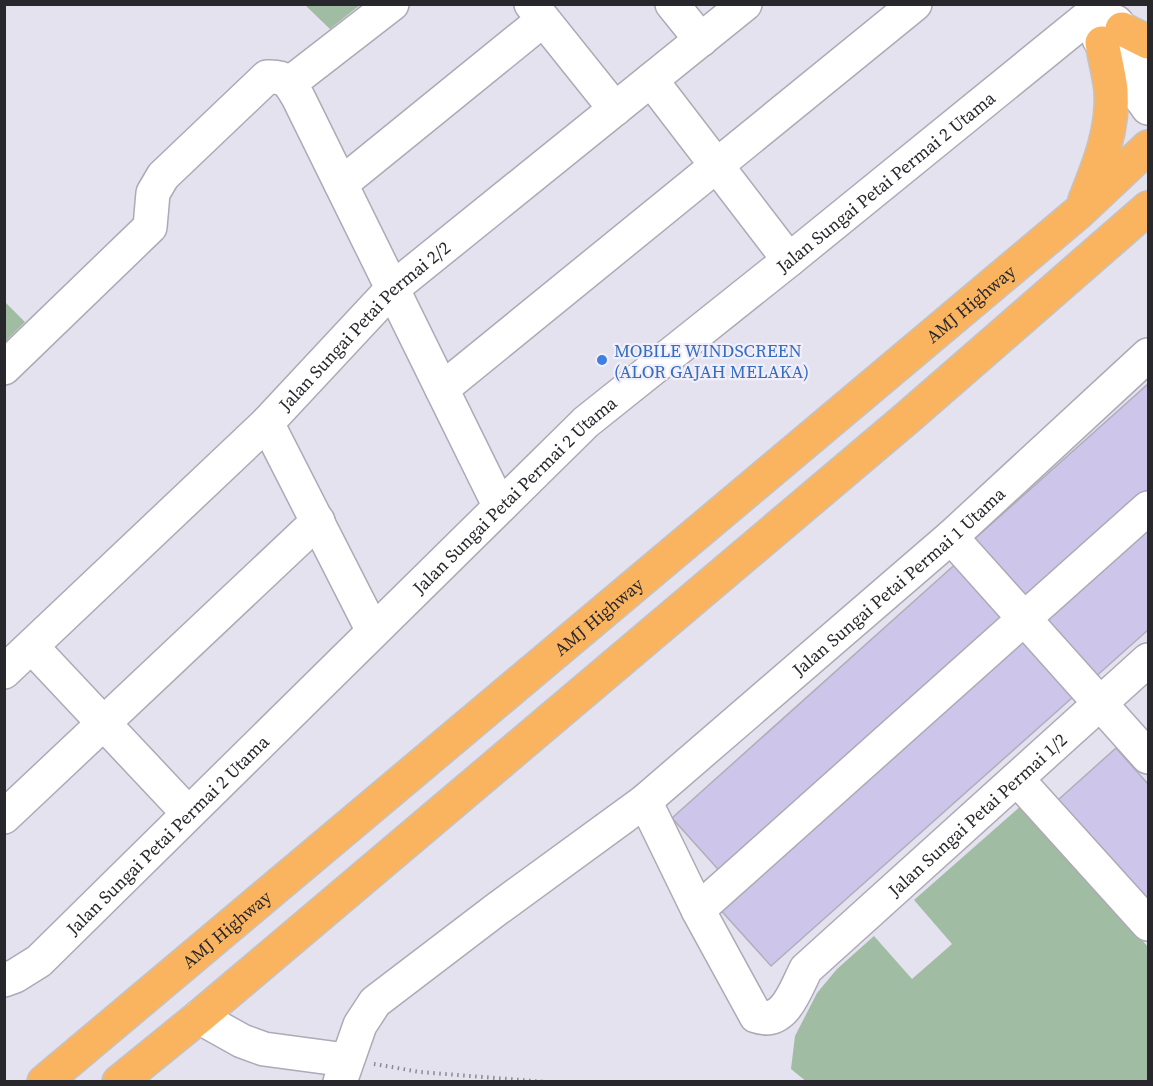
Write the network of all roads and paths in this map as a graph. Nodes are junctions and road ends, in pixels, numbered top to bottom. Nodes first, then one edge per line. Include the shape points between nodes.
1 (392, 4) edge
2 (672, 4) edge
3 (745, 4) edge
4 (915, 4) edge
5 (537, 12) edge
6 (1105, 19) edge
7 (701, 40) junction
8 (1149, 64) edge
9 (651, 80) junction
10 (290, 83) junction
11 (1149, 108) edge
12 (615, 110) junction
13 (1149, 147) edge
14 (717, 166) junction
15 (341, 184) junction
16 (1149, 208) edge
17 (1079, 212) junction
18 (1149, 233) edge
19 (1109, 243) junction
20 (789, 260) junction
21 (392, 289) junction
22 (1149, 355) edge
23 (4, 368) edge
24 (442, 389) junction
25 (267, 423) junction
26 (500, 505) junction
27 (1149, 508) edge
28 (318, 521) junction
29 (951, 537) junction
30 (1024, 619) junction
31 (373, 631) junction
32 (14, 657) edge
33 (1149, 660) edge
34 (1100, 704) junction
35 (104, 723) junction
36 (1149, 758) edge
37 (1017, 779) junction
38 (645, 801) junction
39 (188, 813) junction
40 (4, 817) edge
41 (698, 910) junction
42 (1149, 924) edge
43 (10, 978) edge
44 (199, 1017) junction
45 (343, 1071) edge
46 (44, 1082) edge
47 (118, 1082) edge
48 (546, 1082) edge

1 - 10 street
2 - 7 street
3 - 7 street, Jalan Sungai Petai Permai 2/2
4 - 14 street
5 - 12 street
5 - 15 street
6 - 8 street
6 - 11 street
6 - 17 highway via 1111,91 1108,125 1100,165
6 - 20 street, Jalan Sungai Petai Permai 2 Utama
7 - 9 street, Jalan Sungai Petai Permai 2/2
9 - 12 street, Jalan Sungai Petai Permai 2/2
9 - 14 street
10 - 15 street
10 - 23 street via 279,76 267,77 163,176 153,193 150,228
12 - 21 street, Jalan Sungai Petai Permai 2/2
13 - 17 highway, AMJ Highway
14 - 20 street
14 - 24 street
15 - 21 street
16 - 19 highway
17 - 46 highway, AMJ Highway
18 - 19 highway
19 - 44 highway via 908,418
20 - 26 street, Jalan Sungai Petai Permai 2 Utama via 586,422
21 - 24 street
21 - 25 street, Jalan Sungai Petai Permai 2/2
22 - 29 street, Jalan Sungai Petai Permai 1 Utama
24 - 26 street
25 - 28 street
25 - 32 street, Jalan Sungai Petai Permai 2/2
26 - 31 street, Jalan Sungai Petai Permai 2 Utama
27 - 30 street
28 - 31 street
28 - 35 street
29 - 30 street
29 - 38 street, Jalan Sungai Petai Permai 1 Utama
30 - 34 street
30 - 41 street
31 - 39 street, Jalan Sungai Petai Permai 2 Utama
32 - 35 street
33 - 34 street, Jalan Sungai Petai Permai 1/2
34 - 36 street
34 - 37 street, Jalan Sungai Petai Permai 1/2
35 - 39 street
35 - 40 street
37 - 41 street, Jalan Sungai Petai Permai 1/2 via 806,969 776,1017 756,1016
37 - 42 street
38 - 41 street
38 - 45 street, Jalan Sungai Petai Permai 1 Utama via 375,1002 360,1025
39 - 43 street, Jalan Sungai Petai Permai 2 Utama via 39,961
44 - 45 street via 242,1041
44 - 47 highway
45 - 48 path via 420,1072

